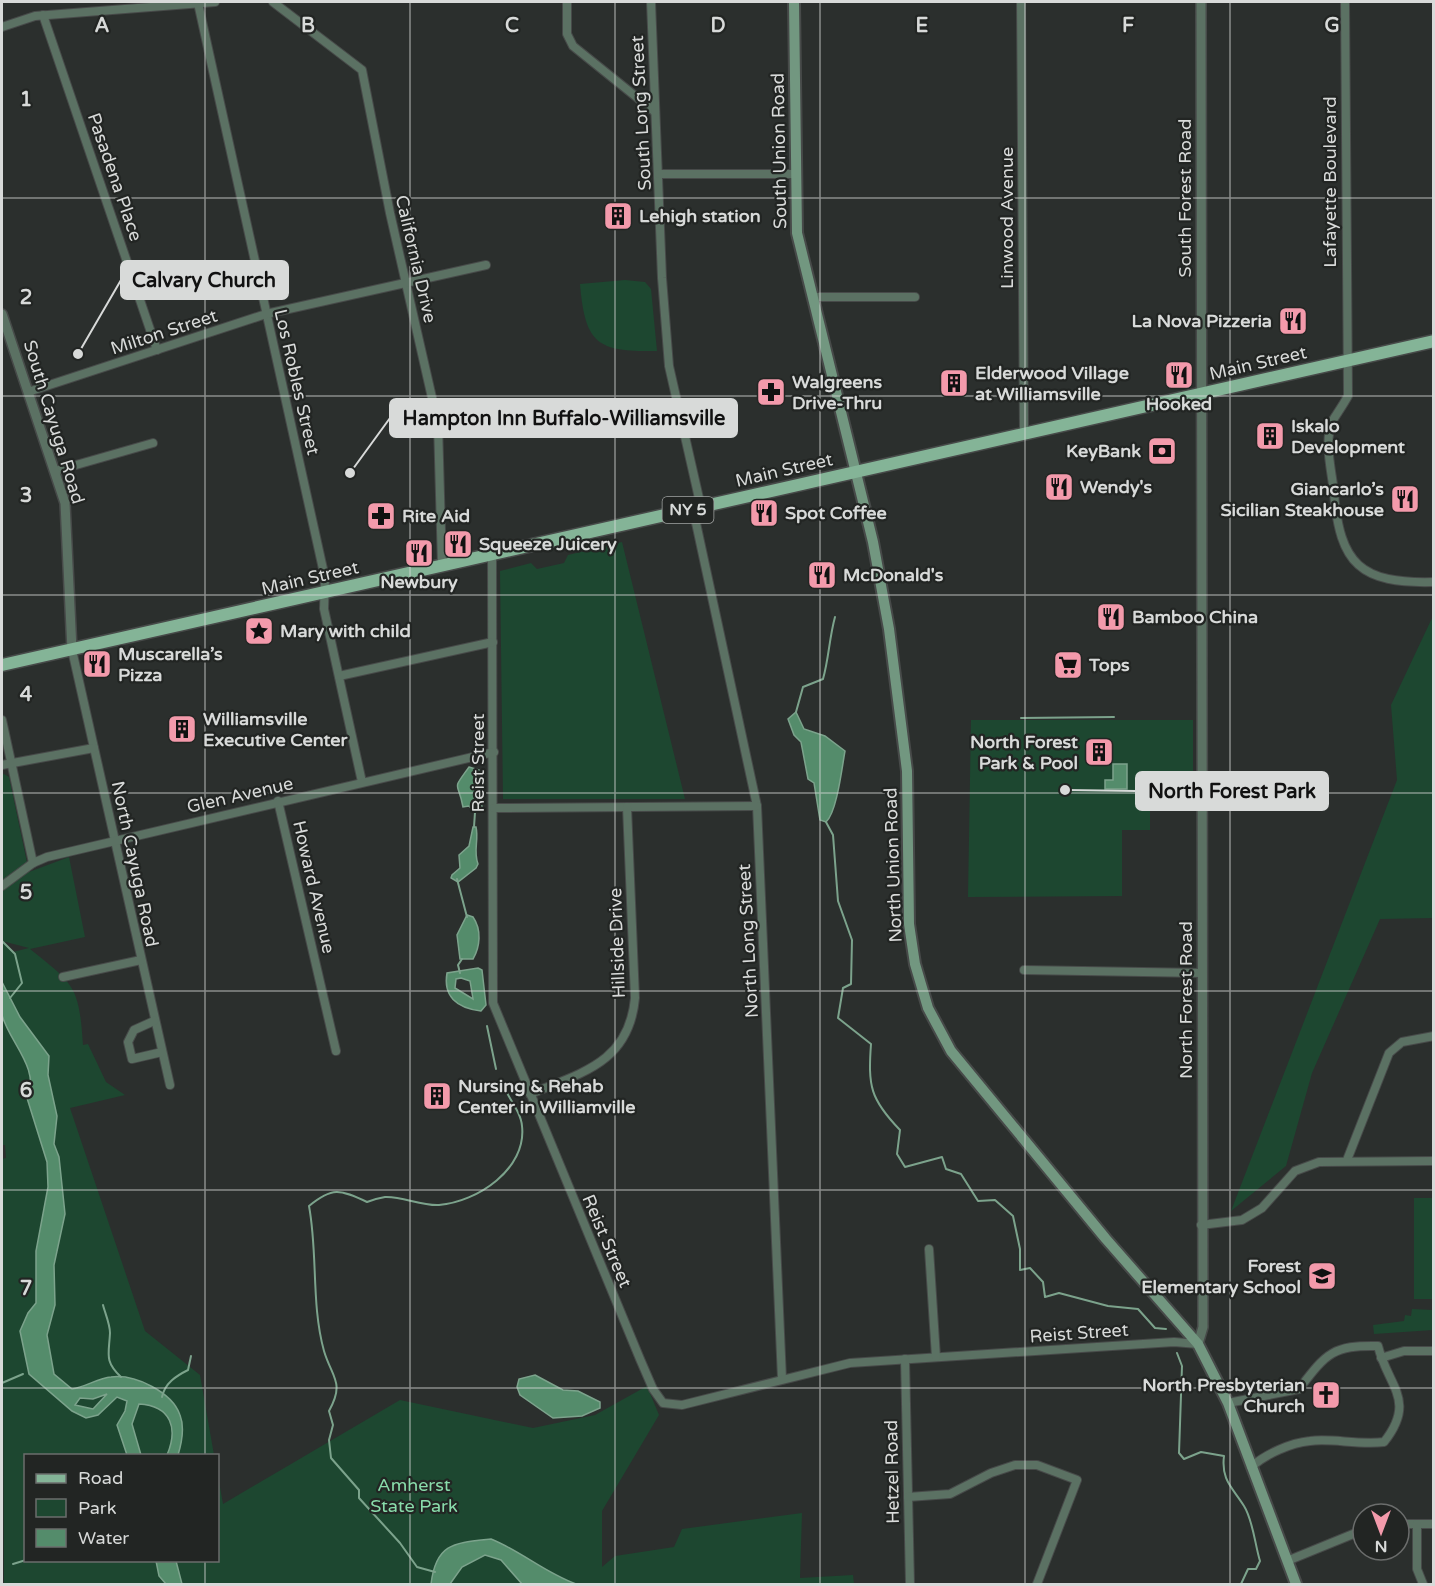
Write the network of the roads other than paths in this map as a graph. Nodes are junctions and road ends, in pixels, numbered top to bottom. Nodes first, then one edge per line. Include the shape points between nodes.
1 (215, 2) edge
2 (273, 2) edge
3 (567, 2) edge
4 (651, 2) edge
5 (794, 2) edge
6 (1021, 2) edge
7 (1201, 2) edge
8 (1345, 2) edge
9 (198, 3) edge
10 (43, 15) junction
11 (2, 27) edge
12 (655, 112) junction
13 (659, 174) junction
14 (794, 174) junction
15 (486, 265) dead end
16 (406, 283) junction
17 (813, 297) junction
18 (915, 297) dead end
19 (2, 314) edge
20 (266, 314) junction
21 (1434, 341) edge
22 (157, 350) junction
23 (1346, 362) junction
24 (28, 393) junction
25 (1200, 395) junction
26 (1024, 435) junction
27 (153, 443) dead end
28 (55, 471) junction
29 (857, 472) junction
30 (697, 508) junction
31 (492, 554) junction
32 (442, 566) junction
33 (1434, 582) edge
34 (324, 593) junction
35 (493, 642) junction
36 (72, 650) junction
37 (2, 665) edge
38 (339, 676) junction
39 (2, 720) edge
40 (94, 748) junction
41 (494, 752) junction
42 (2, 765) edge
43 (11, 765) junction
44 (362, 782) junction
45 (278, 801) junction
46 (757, 806) junction
47 (627, 807) junction
48 (494, 808) junction
49 (114, 841) junction
50 (33, 863) junction
51 (2, 886) edge
52 (141, 960) junction
53 (1024, 970) dead end
54 (1202, 973) junction
55 (63, 976) dead end
56 (154, 1020) junction
57 (1434, 1036) edge
58 (162, 1052) junction
59 (336, 1052) dead end
60 (170, 1085) dead end
61 (530, 1094) junction
62 (1347, 1160) junction
63 (1434, 1161) edge
64 (1201, 1225) junction
65 (929, 1249) dead end
66 (1198, 1344) junction
67 (1434, 1351) edge
68 (936, 1357) junction
69 (1381, 1358) junction
70 (905, 1359) junction
71 (782, 1379) junction
72 (1228, 1403) junction
73 (1251, 1467) junction
74 (908, 1497) junction
75 (1411, 1524) edge
76 (1417, 1524) junction
77 (1434, 1524) edge
78 (1351, 1535) edge
79 (1287, 1561) junction
80 (1036, 1583) edge
81 (910, 1584) edge
82 (1296, 1584) edge
83 (1423, 1584) edge

1 - 9 street
2 - 16 street, California Drive via 362,70
3 - 12 street via 567,34 573,46
4 - 12 street, South Long Street
5 - 14 main road, South Union Road
6 - 26 street, Linwood Avenue
7 - 25 street, South Forest Road
8 - 23 street, Lafayette Boulevard
9 - 10 street
9 - 20 street, Los Robles Street
10 - 11 street
10 - 22 street, Pasadena Place
12 - 13 street, South Long Street
13 - 14 street
13 - 30 street, South Long Street via 669,366
14 - 17 main road, South Union Road via 797,233
15 - 16 street, Milton Street
16 - 20 street, Milton Street
16 - 32 street, California Drive via 438,424
17 - 18 street
17 - 29 main road, South Union Road
19 - 24 street, South Cayuga Road
20 - 22 street, Milton Street
20 - 34 street, Los Robles Street via 325,578
21 - 23 main road, Main Street / NY 5
22 - 24 street, Milton Street
23 - 25 main road, Main Street / NY 5
23 - 33 street, Lafayette Boulevard via 1348,396 1333,420 1328,438 1341,542 1352,559 1380,577 1408,583
24 - 28 street, South Cayuga Road
25 - 26 main road, Main Street / NY 5
25 - 54 street, North Forest Road
26 - 29 main road, Main Street / NY 5
27 - 28 street
28 - 36 street, South Cayuga Road via 65,502
29 - 30 main road, Main Street / NY 5
29 - 66 main road, North Union Road via 876,555 902,717 909,924 928,1008 951,1051
30 - 31 main road, Main Street / NY 5
30 - 46 street, North Long Street
31 - 32 main road, Main Street / NY 5
31 - 35 street, Reist Street
32 - 34 main road, Main Street / NY 5
34 - 36 main road, Main Street / NY 5
34 - 38 street, Los Robles Street
35 - 38 street
35 - 41 street, Reist Street
36 - 37 main road, Main Street / NY 5
36 - 40 street, North Cayuga Road
38 - 44 street, Los Robles Street
39 - 43 street
40 - 43 street
40 - 49 street, North Cayuga Road
41 - 44 street, Glen Avenue
41 - 48 street, Reist Street
42 - 43 street
43 - 50 street
44 - 45 street, Glen Avenue
45 - 49 street, Glen Avenue
45 - 59 street, Howard Avenue
46 - 47 street
46 - 71 street, North Long Street
47 - 48 street
47 - 61 street, Hillside Drive via 635,998 628,1029 617,1048 600,1064
48 - 61 street, Reist Street via 493,1003
49 - 50 street, Glen Avenue
49 - 52 street, North Cayuga Road
50 - 51 street, Glen Avenue
52 - 55 street
52 - 56 street, North Cayuga Road
53 - 54 street
54 - 64 street, North Forest Road
56 - 58 street, North Cayuga Road
56 - 58 street via 134,1030 128,1042 132,1059
57 - 62 street via 1409,1039 1389,1053
58 - 60 street, North Cayuga Road
61 - 71 street, Reist Street via 649,1379 663,1403 682,1405
62 - 63 street
62 - 64 street via 1319,1162 1295,1171 1262,1208 1242,1220
64 - 66 street, North Forest Road via 1203,1327
65 - 68 street
66 - 68 street, Reist Street via 1174,1342
66 - 72 main road
67 - 69 street via 1404,1351
68 - 70 street, Reist Street
69 - 72 street via 1378,1346 1349,1346 1322,1359 1299,1389
69 - 73 street via 1394,1381 1400,1414 1384,1442 1361,1445 1310,1441 1263,1456
70 - 71 street, Reist Street via 850,1363
70 - 74 street, Hetzel Road
72 - 73 main road
73 - 79 main road
74 - 80 street via 950,1494 1015,1465 1037,1465 1077,1480
74 - 81 street, Hetzel Road
75 - 76 street
76 - 77 street
76 - 83 street via 1418,1569
78 - 79 street
79 - 82 main road

